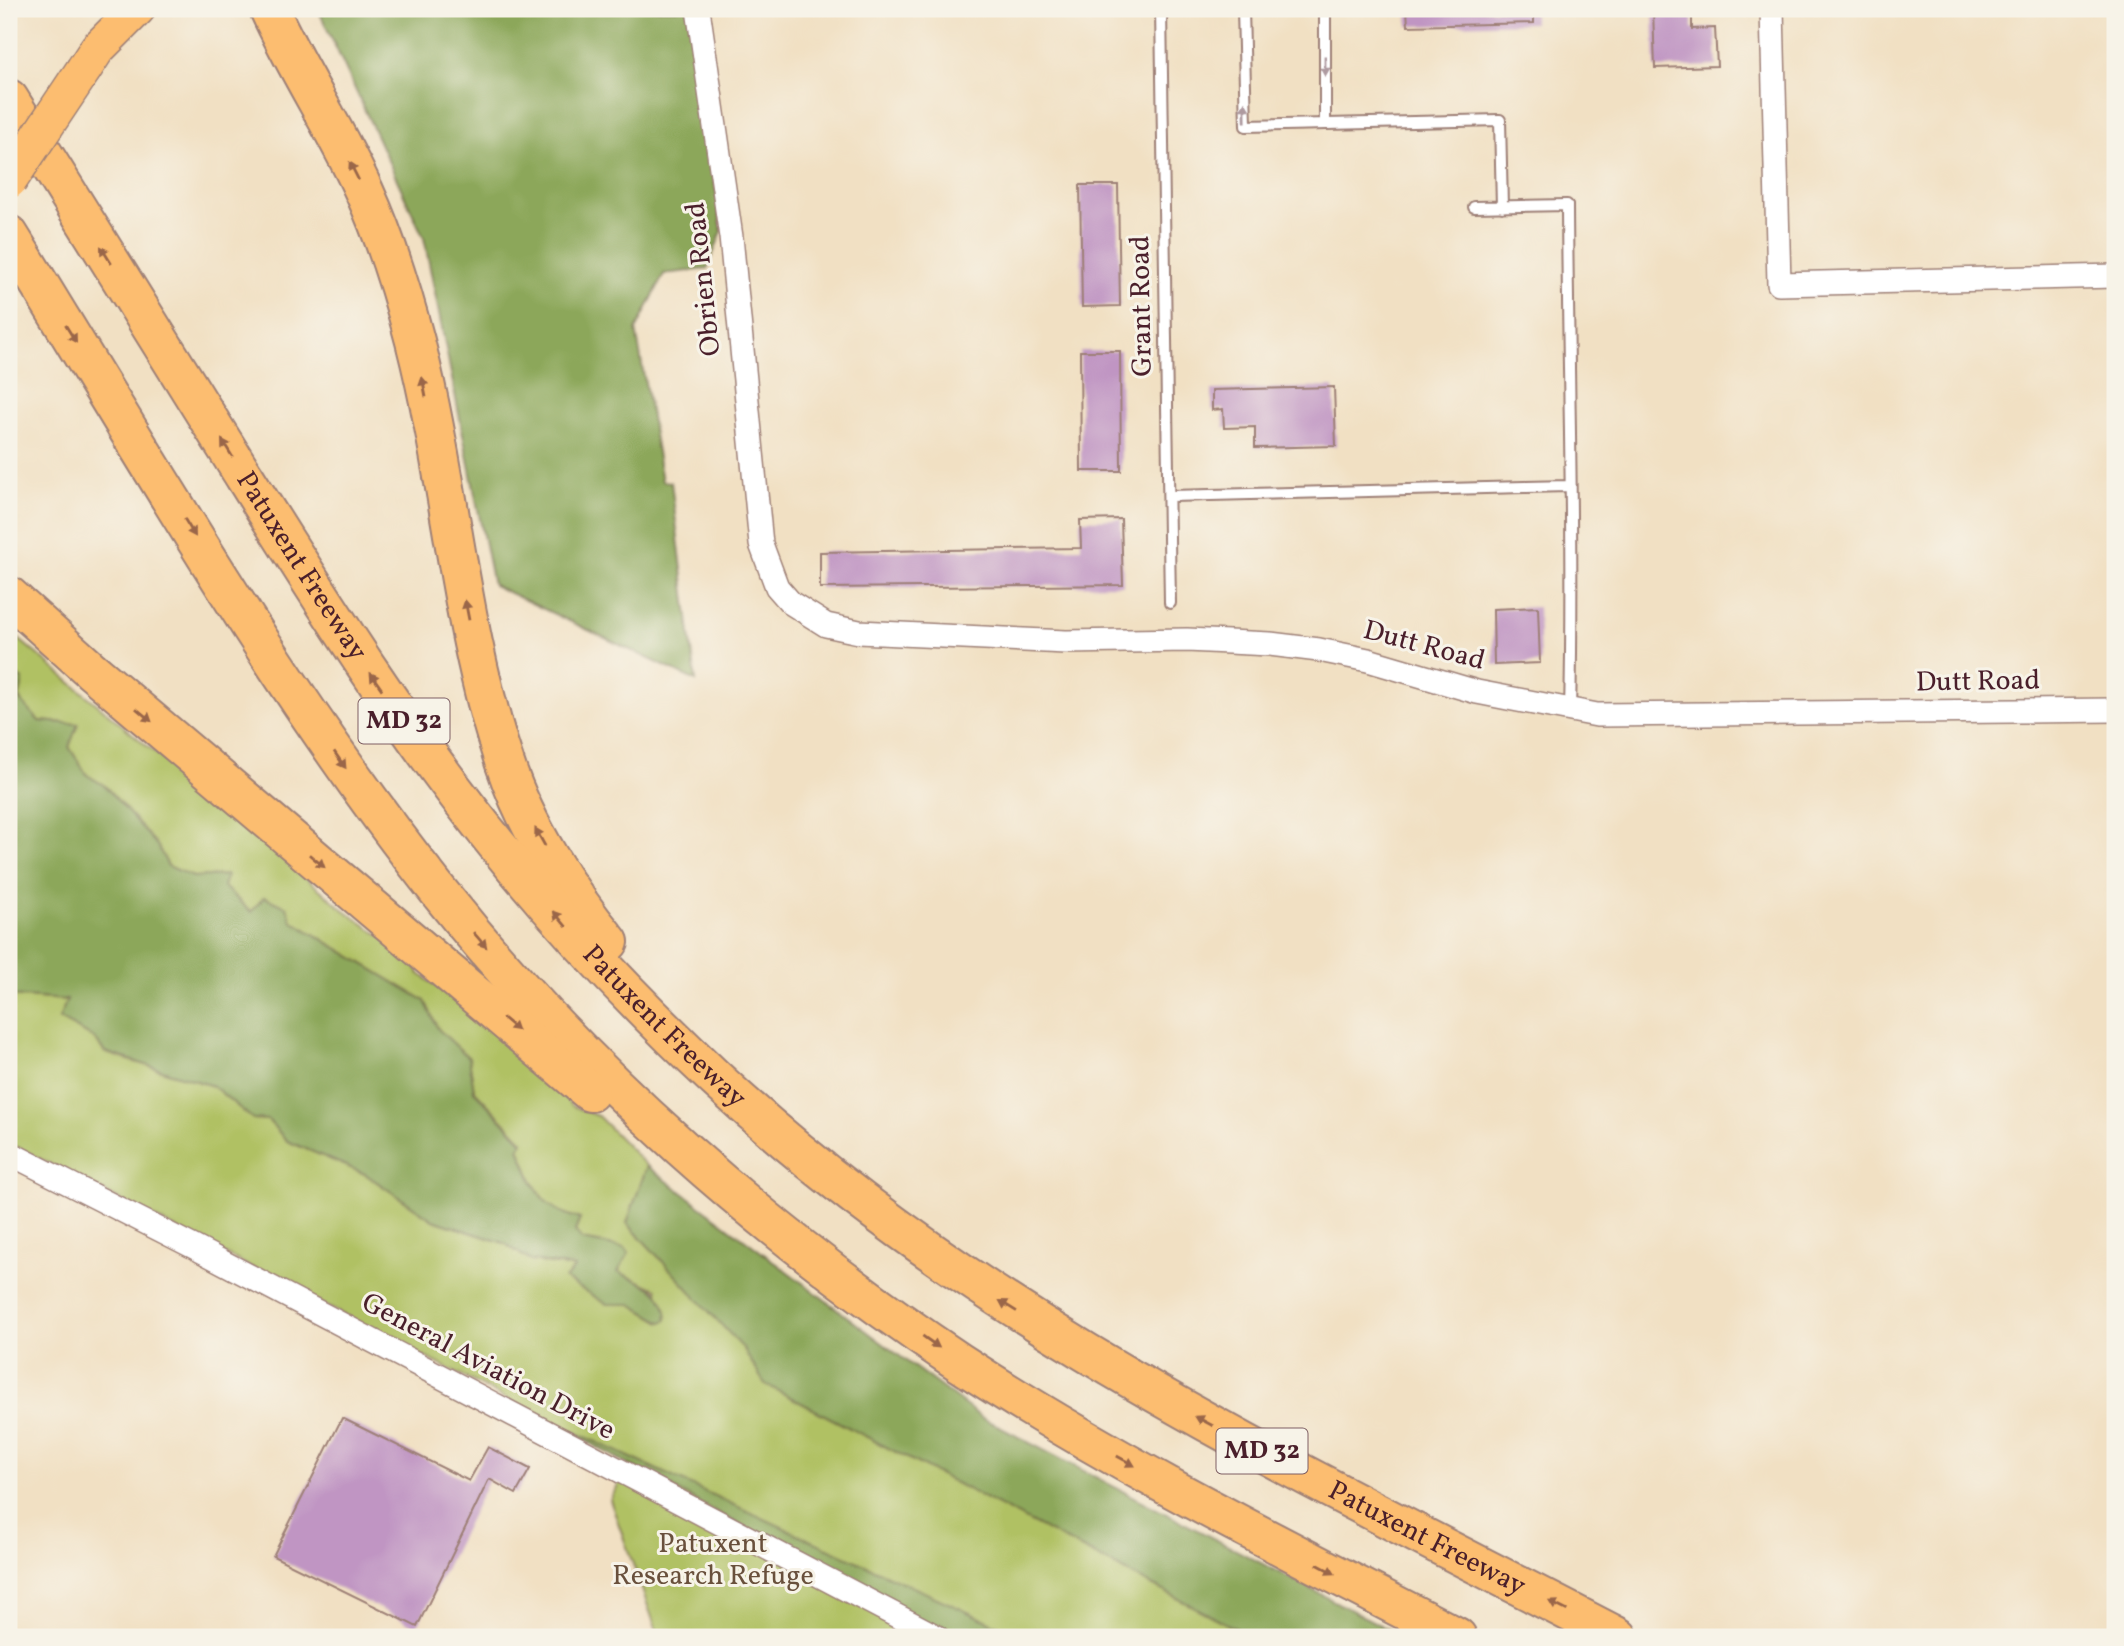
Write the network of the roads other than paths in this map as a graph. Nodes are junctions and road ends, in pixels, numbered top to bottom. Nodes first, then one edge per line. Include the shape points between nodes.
1 (110, 9) edge
2 (137, 9) edge
3 (269, 9) edge
4 (698, 9) edge
5 (1161, 9) edge
6 (1243, 9) edge
7 (1325, 9) edge
8 (1773, 9) edge
9 (91, 59) junction
10 (9, 99) edge
11 (1325, 124) junction
12 (9, 181) edge
13 (1474, 207) dead end
14 (1502, 207) junction
15 (9, 235) edge
16 (2115, 276) edge
17 (1569, 486) junction
18 (1171, 496) junction
19 (761, 544) joint
20 (9, 596) edge
21 (1170, 603) dead end
22 (9, 614) edge
23 (92, 670) junction
24 (2115, 709) edge
25 (1570, 712) junction
26 (9, 1153) edge
27 (918, 1243) junction
28 (875, 1304) junction
29 (937, 1637) edge
30 (1457, 1637) edge
31 (1618, 1637) edge

1 - 9 main road
2 - 9 main road
27 -> 3 highway via 646,988 591,918 528,815 506,766 480,677 415,342 391,260 365,192
4 - 19 street, Obrien Road via 731,236
5 - 18 lane, Grant Road via 1164,329
11 -> 6 lane via 1245,126
7 -> 11 lane
8 - 16 street via 1779,284
9 - 12 main road, bridge
27 -> 10 highway, Patuxent Freeway / MD 32 via 720,1083 624,989 496,845 338,627
11 - 14 lane via 1500,120
13 - 14 lane
14 - 17 lane via 1567,205
15 -> 28 highway, MD 32 via 279,671 364,794 442,895 588,1059 670,1138
17 - 18 lane
17 - 25 lane
18 - 21 lane, Grant Road
19 - 25 street, Dutt Road via 777,587 791,603 807,616 842,629 1066,642 1187,640 1319,650
20 - 23 highway
22 - 23 highway
23 -> 28 highway via 658,1151
24 - 25 street, Dutt Road via 1661,716
26 - 29 street, General Aviation Drive
31 -> 27 highway, Patuxent Freeway / MD 32 via 1183,1409 998,1299
28 -> 30 highway, MD 32 via 1055,1421

